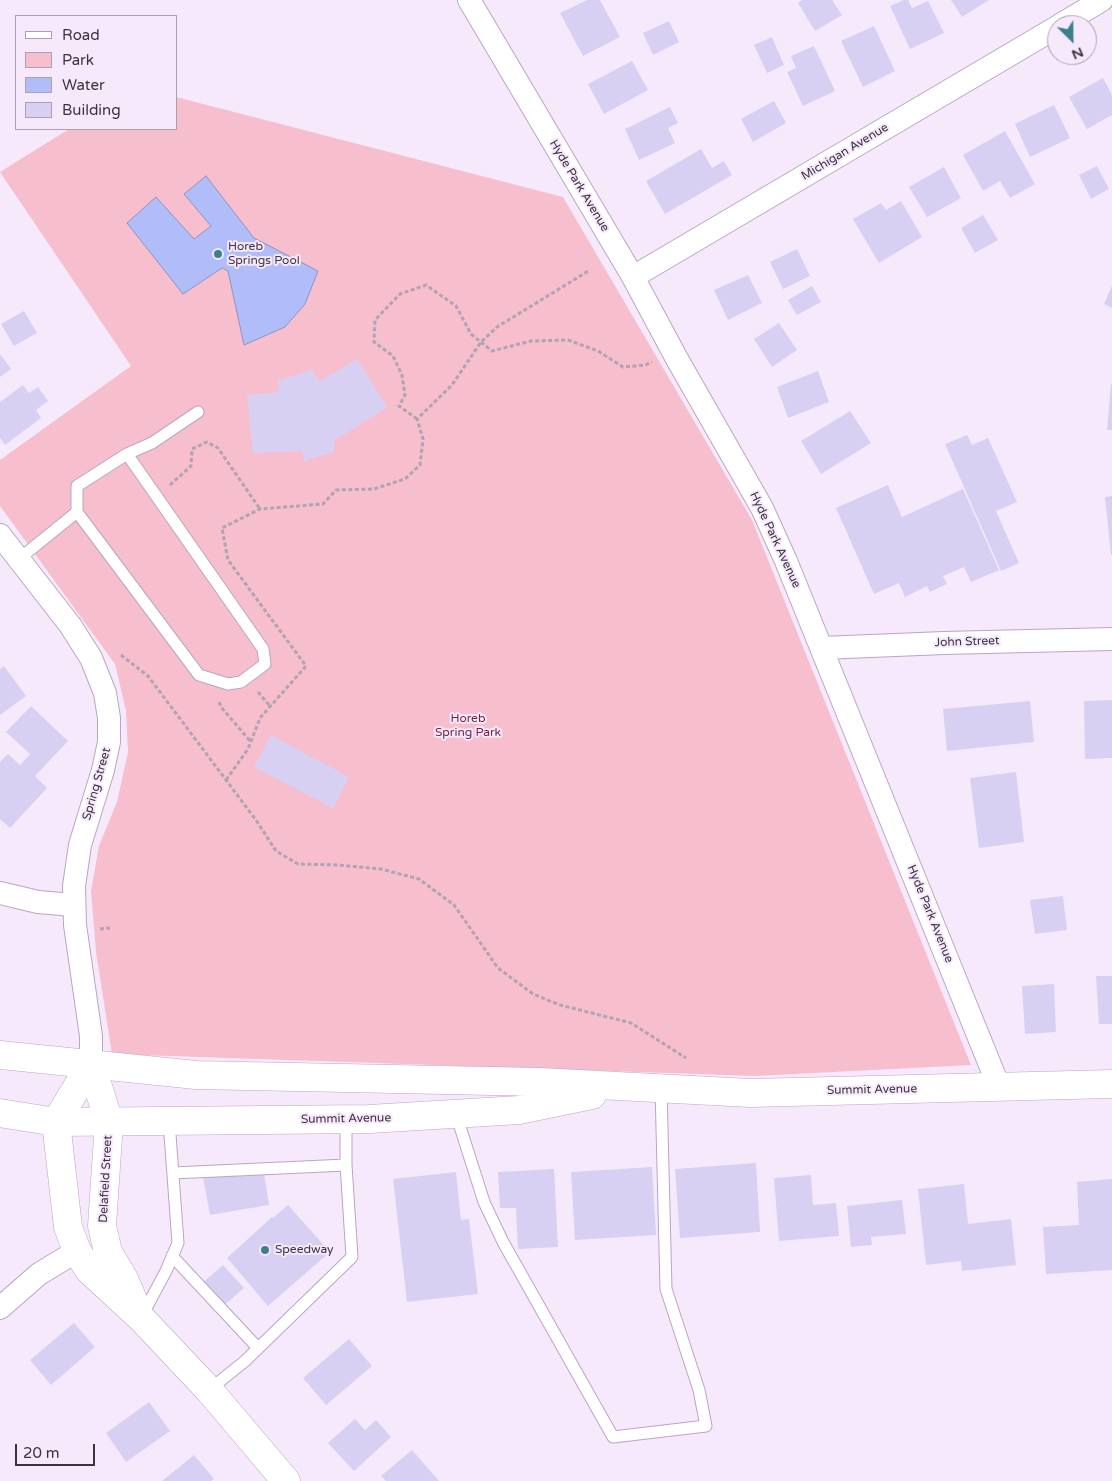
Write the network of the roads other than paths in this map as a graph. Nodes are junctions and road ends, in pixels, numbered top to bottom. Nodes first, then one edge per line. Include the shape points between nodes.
1 (469, 0) edge
2 (1102, 0) edge
3 (1077, 15) edge
4 (1047, 32) edge
5 (633, 277) junction
6 (198, 412) dead end
7 (126, 454) junction
8 (77, 512) junction
9 (0, 535) edge
10 (19, 559) junction
11 (1112, 639) edge
12 (822, 648) junction
13 (0, 893) edge
14 (74, 905) junction
15 (0, 1055) edge
16 (91, 1064) junction
17 (1112, 1084) edge
18 (632, 1087) junction
19 (999, 1087) junction
20 (661, 1088) junction
21 (0, 1113) edge
22 (456, 1114) junction
23 (346, 1120) junction
24 (169, 1121) junction
25 (56, 1122) junction
26 (109, 1122) junction
27 (346, 1165) junction
28 (173, 1173) junction
29 (77, 1252) junction
30 (172, 1256) junction
31 (0, 1308) edge
32 (141, 1318) junction
33 (258, 1348) junction
34 (209, 1390) junction
35 (286, 1481) edge

1 - 5 street, Hyde Park Avenue
2 - 3 street, Michigan Avenue
4 - 5 street, Michigan Avenue
5 - 12 street, Hyde Park Avenue via 762,508
6 - 7 lane via 152,444
7 - 8 lane via 78,486
7 - 8 lane via 262,649 265,664 241,682 228,684 199,675
8 - 10 lane
9 - 10 street, Spring Street
10 - 14 street, Spring Street via 91,658 105,693 109,718 109,742 103,770 80,845
11 - 12 street, John Street
12 - 19 street, Hyde Park Avenue
13 - 14 street via 38,902
14 - 16 street, Spring Street via 91,1036
15 - 16 main road
16 - 18 main road, Summit Avenue via 196,1075
16 - 25 main road
16 - 26 main road, Delafield Street
17 - 19 main road, Summit Avenue
18 - 20 main road, Summit Avenue
18 - 22 main road, Summit Avenue via 519,1110
19 - 20 main road, Summit Avenue via 750,1093
20 - 22 lane via 666,1289 699,1390 706,1426 613,1438 503,1242 484,1202
21 - 25 main road
22 - 23 main road, Summit Avenue
23 - 24 main road, Summit Avenue
23 - 27 lane
24 - 26 main road, Summit Avenue
24 - 28 lane
25 - 26 main road, Summit Avenue
25 - 29 main road, Delafield Street via 68,1227
26 - 32 main road, Delafield Street via 102,1226 108,1252
27 - 28 lane
27 - 33 lane via 352,1257
28 - 30 lane via 178,1243
29 - 31 street via 39,1274
29 - 32 main road, Delafield Street via 89,1270
30 - 32 lane
30 - 33 lane
32 - 34 main road, Delafield Street
33 - 34 lane
34 - 35 main road, Delafield Street

